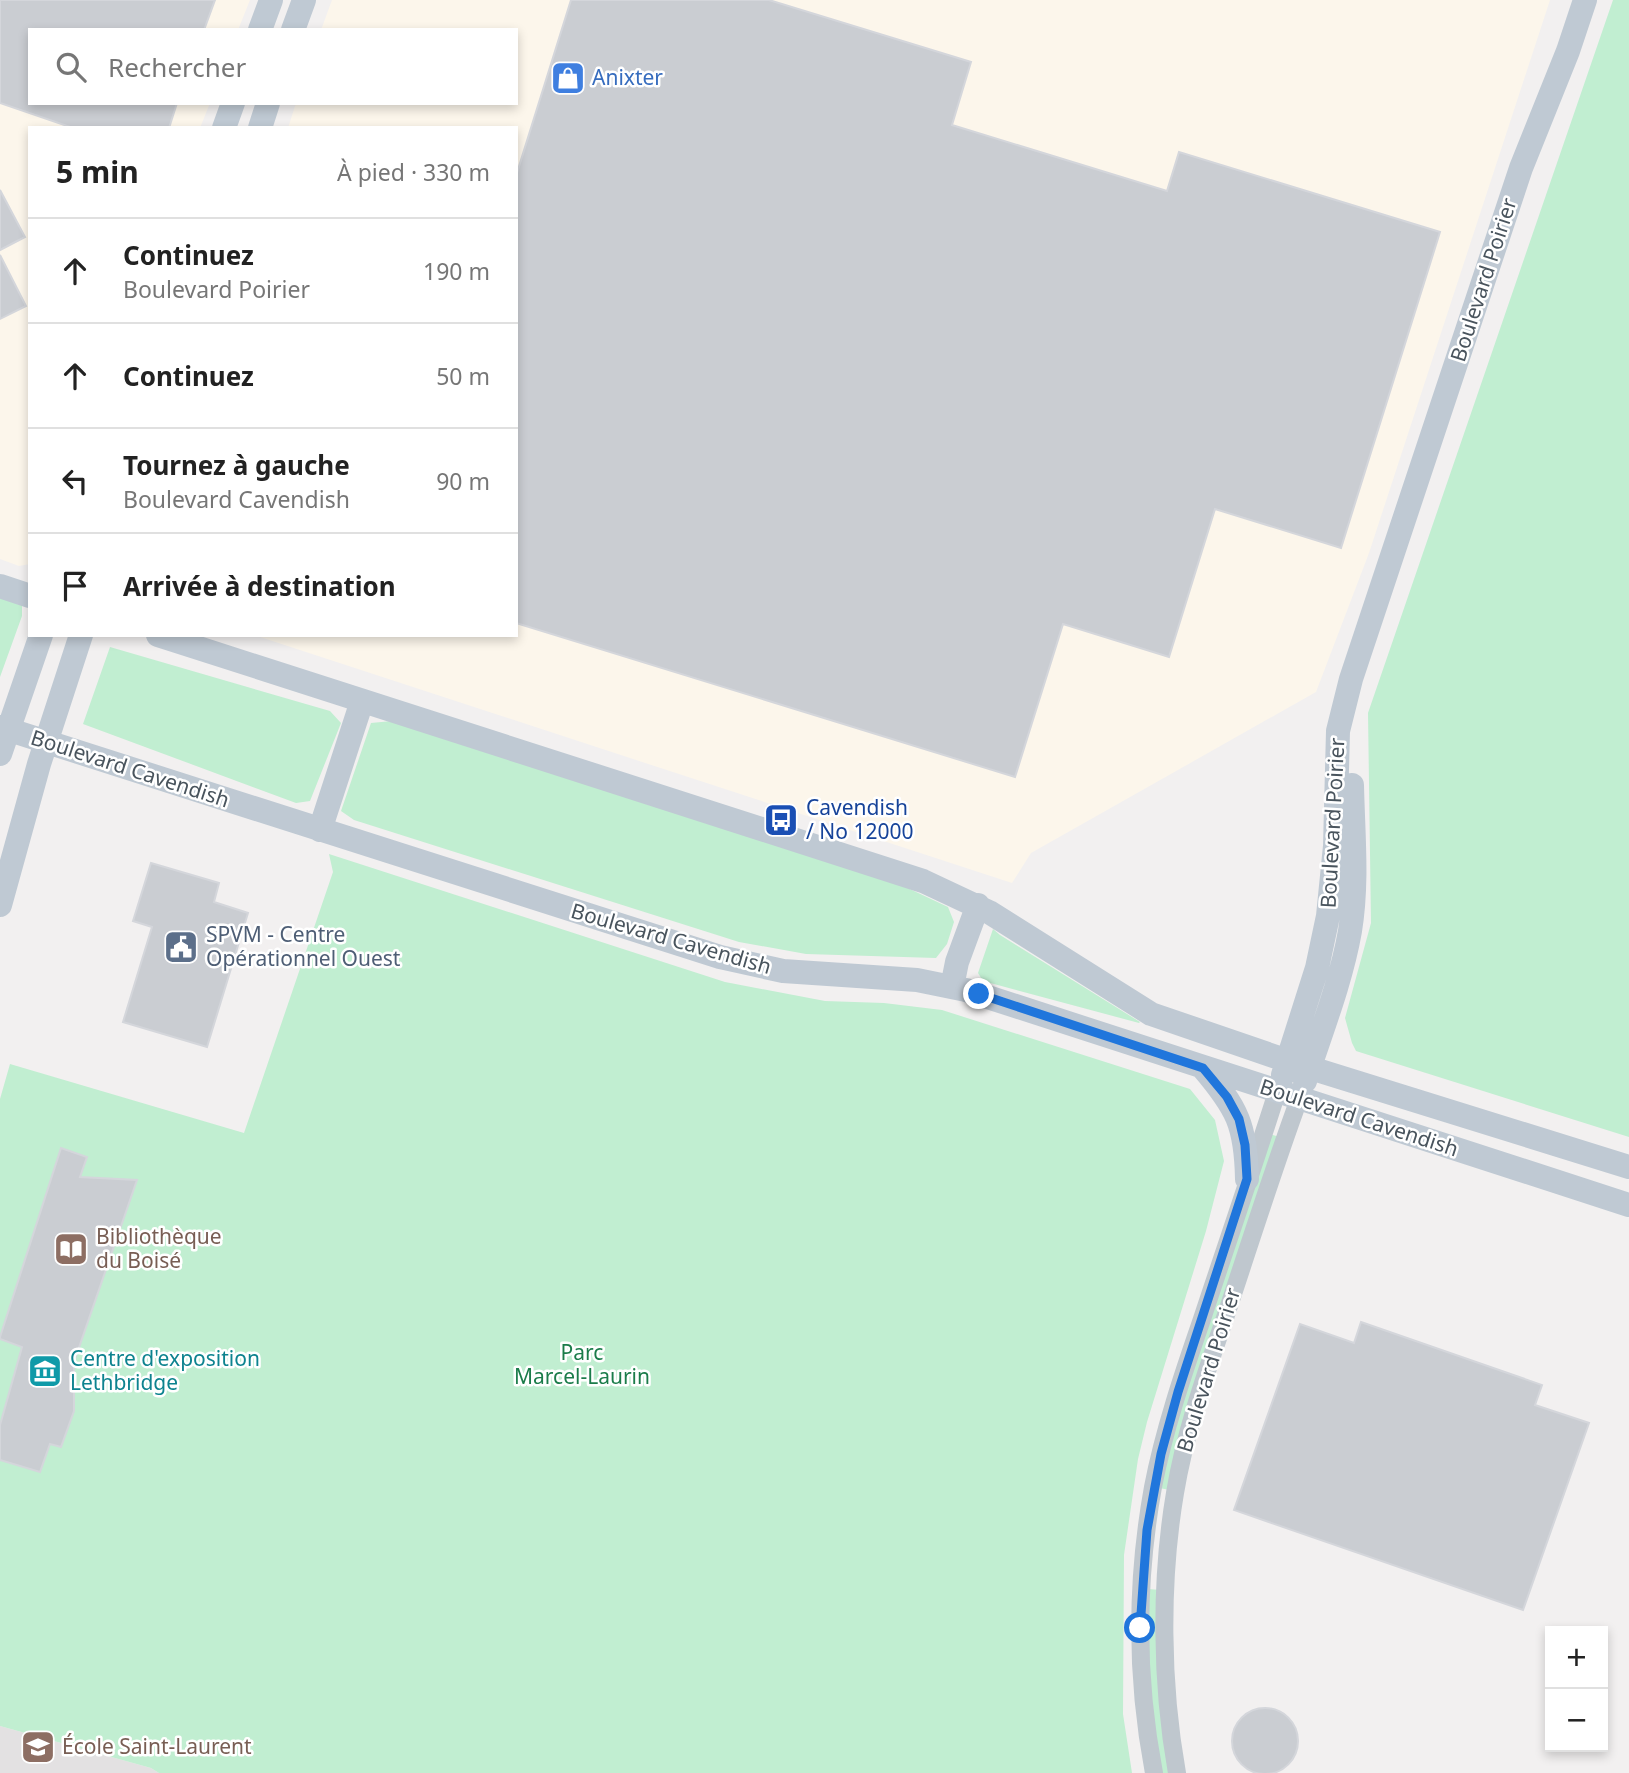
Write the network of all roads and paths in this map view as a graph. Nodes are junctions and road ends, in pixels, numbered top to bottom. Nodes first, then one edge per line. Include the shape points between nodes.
1 (271, 0) edge
2 (304, 0) edge
3 (1585, 0) edge
4 (261, 28) edge
5 (294, 28) edge
6 (232, 105) edge
7 (267, 105) edge
8 (225, 126) edge
9 (261, 126) edge
10 (0, 586) edge
11 (28, 595) edge
12 (40, 637) edge
13 (80, 637) edge
14 (164, 637) edge
15 (362, 701) junction
16 (4, 729) edge
17 (46, 743) junction
18 (0, 754) edge
19 (320, 830) junction
20 (0, 905) edge
21 (978, 905) junction
22 (952, 987) junction
23 (1298, 1064) junction
24 (1203, 1068) junction
25 (1288, 1095) junction
26 (1629, 1167) edge
27 (1247, 1179) junction
28 (1629, 1205) edge
29 (1154, 1773) edge
30 (1177, 1773) edge

1 - 4 main road
2 - 5 main road
3 - 23 main road, Boulevard Poirier via 1521,167 1351,679 1338,731 1328,916
6 - 8 main road
7 - 9 main road
10 - 11 main road
12 - 16 main road
13 - 17 main road
14 - 15 main road, Boulevard Cavendish
15 - 19 main road
15 - 21 main road, Boulevard Cavendish via 902,873
16 - 17 main road, Boulevard Cavendish
16 - 18 main road
17 - 19 main road, Boulevard Cavendish
17 - 20 main road
19 - 22 main road, Boulevard Cavendish via 742,962 804,974 886,977
21 - 22 main road
21 - 23 main road, Boulevard Cavendish via 1151,1014
22 - 24 main road, Boulevard Cavendish
23 - 25 main road, Boulevard Poirier
23 - 26 main road, Boulevard Cavendish
24 - 25 main road, Boulevard Cavendish
24 - 27 main road via 1239,1119
25 - 27 street, Boulevard Poirier
25 - 28 main road, Boulevard Cavendish
25 - 30 street, Boulevard Poirier via 1174,1495 1164,1645
27 - 29 street, Boulevard Poirier via 1175,1401 1150,1509 1140,1628 1142,1689

